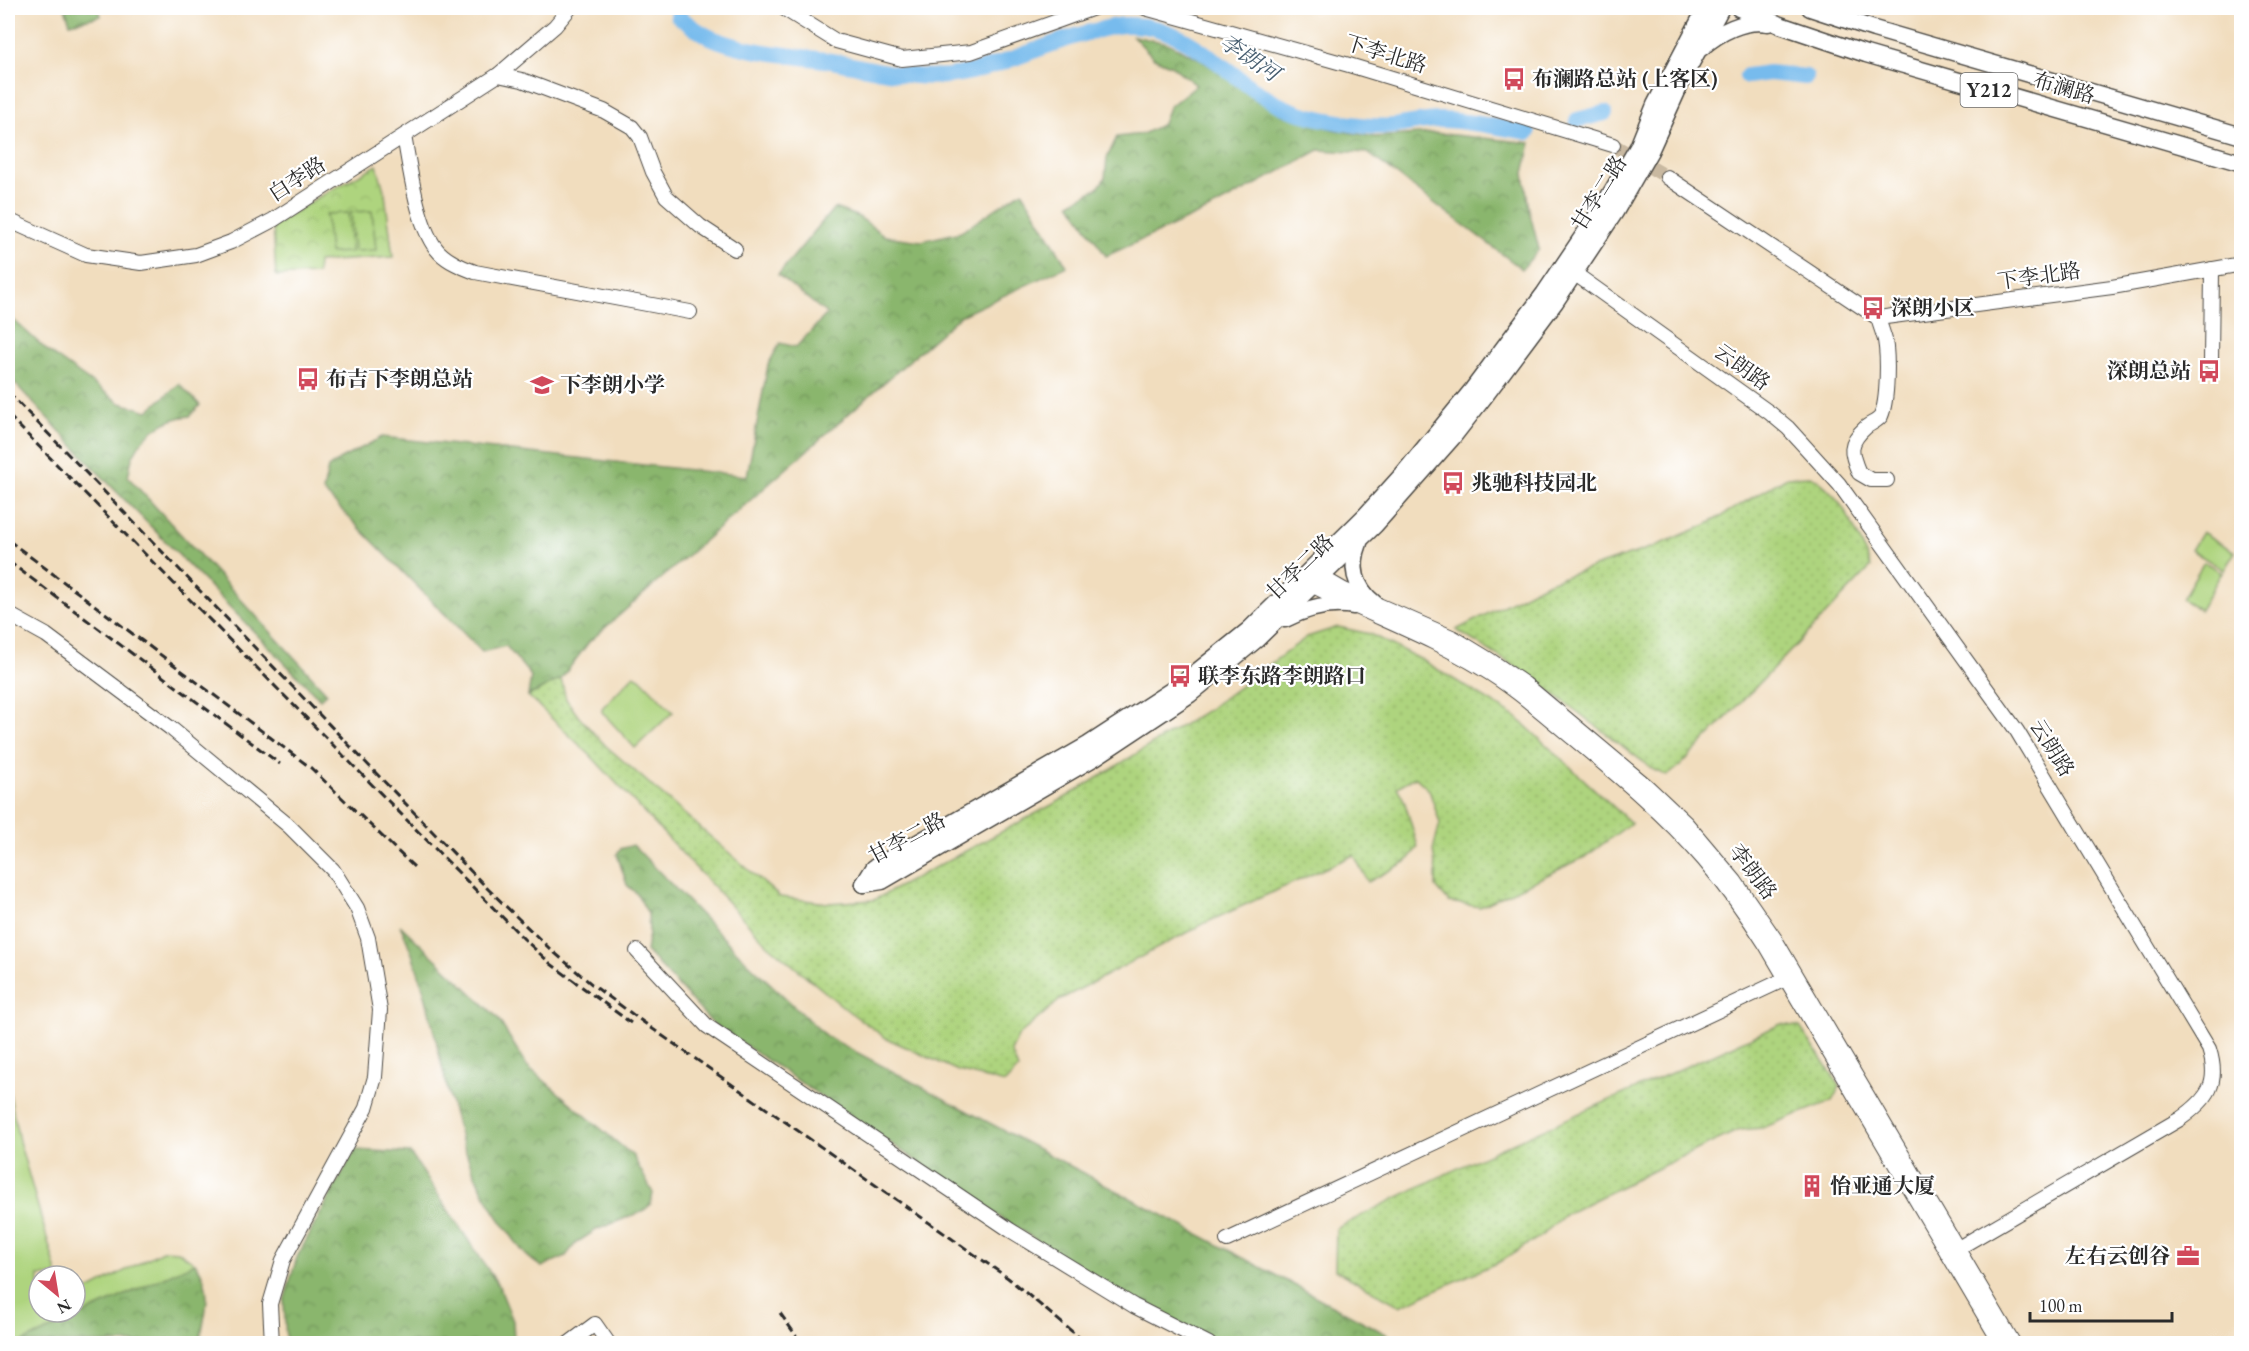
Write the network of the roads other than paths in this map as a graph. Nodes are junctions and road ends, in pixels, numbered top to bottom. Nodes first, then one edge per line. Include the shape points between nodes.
1 (570, 8) edge
2 (783, 8) edge
3 (1094, 8) edge
4 (1145, 8) edge
5 (1689, 8) edge
6 (1706, 8) edge
7 (1721, 8) edge
8 (1739, 8) edge
9 (1810, 8) edge
10 (1780, 25) junction
11 (1692, 46) junction
12 (498, 75) junction
13 (404, 136) junction
14 (2241, 136) edge
15 (1613, 146) tunnel mouth
16 (2241, 163) edge
17 (1667, 177) tunnel mouth
18 (8, 220) edge
19 (735, 249) dead end
20 (2241, 264) edge
21 (1568, 269) junction
22 (2212, 269) junction
23 (690, 312) dead end
24 (1878, 318) junction
25 (2211, 362) dead end
26 (1887, 480) dead end
27 (1359, 540) junction
28 (1312, 578) junction
29 (1374, 603) junction
30 (1354, 606) junction
31 (8, 614) edge
32 (1269, 628) junction
33 (637, 951) dead end
34 (1791, 977) junction
35 (1227, 1240) dead end
36 (1953, 1251) junction
37 (272, 1344) edge
38 (568, 1344) edge
39 (609, 1344) edge
40 (1209, 1344) edge
41 (2001, 1344) edge
42 (2014, 1344) edge

1 - 12 street, 白李路
2 - 3 street via 836,42 902,59 971,52
4 - 15 street, 下李北路 via 1349,65
5 - 11 main road
6 - 11 main road, 甘李二路
7 - 11 main road, 甘李二路
8 - 10 main road, 布澜路 / Y212
9 - 14 main road, 布澜路 / Y212
10 - 11 main road via 1764,22 1736,26
10 - 16 main road, 布澜路 / Y212 via 1866,54
11 - 21 main road, 甘李二路 via 1634,182
12 - 13 street, 白李路
12 - 19 street via 604,111 632,127 666,196 700,226
13 - 18 street, 白李路 via 273,220 196,255 141,263 86,255
13 - 23 street via 428,236 438,251 455,264 475,272
17 - 24 street
20 - 22 street, 下李北路
21 - 27 main road, 甘李二路 via 1523,346 1452,438
21 - 28 main road, 甘李二路 via 1441,429
21 - 36 street, 云朗路 via 1770,413 1839,484 2017,731 2214,1064 2207,1095 2180,1119
22 - 24 street, 下李北路 via 2112,287
22 - 25 street
24 - 26 street via 1885,341 1884,405 1880,418 1855,439 1851,450 1858,473 1871,480
27 - 28 main road, 甘李二路
27 - 29 main road via 1353,566 1365,596
28 - 29 street, 李朗路
28 - 30 street, 李朗路
28 - 32 main road, 甘李二路
28 - 32 main road, 甘李二路 via 1183,683 1088,745 874,868 864,884 882,881 1114,745 1191,694
29 - 34 street, 李朗路 via 1454,638 1491,660 1648,787 1686,823 1735,881 1775,939
30 - 32 main road via 1317,607
30 - 34 street, 李朗路 via 1483,669 1641,796 1703,859
31 - 37 street via 46,635 173,730 289,826 333,870 357,908 368,938 380,1010 375,1077 366,1108 282,1260 270,1304
33 - 40 street via 707,1026 1010,1230 1134,1306
34 - 35 street
34 - 36 street, 李朗路
36 - 41 street, 李朗路
36 - 42 street, 李朗路
38 - 39 street via 595,1324

